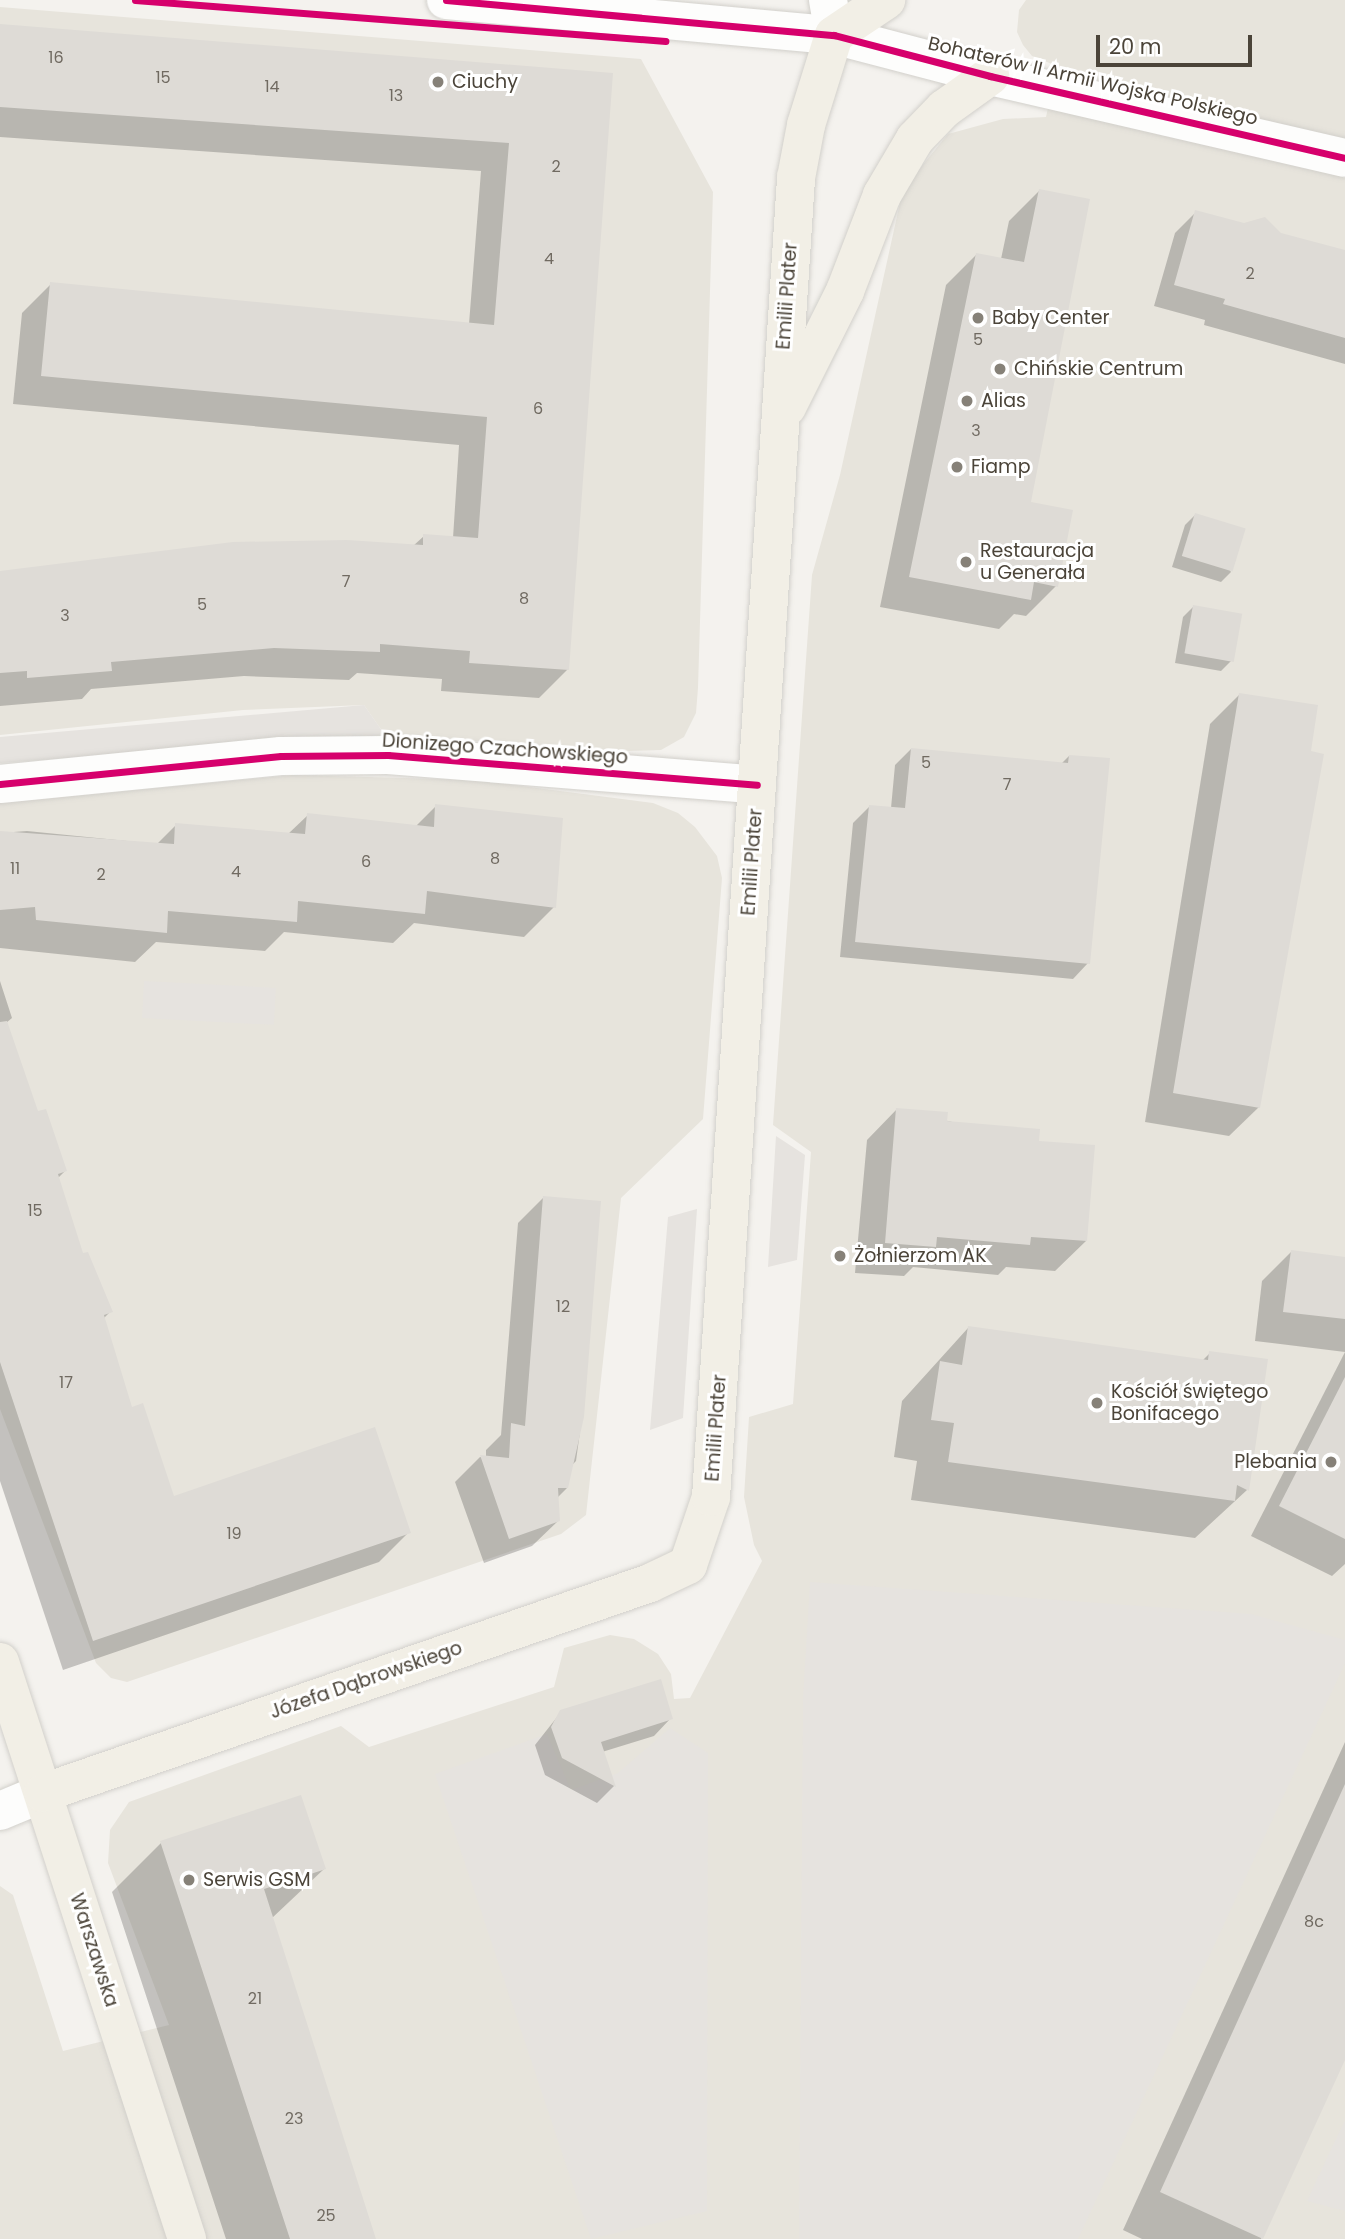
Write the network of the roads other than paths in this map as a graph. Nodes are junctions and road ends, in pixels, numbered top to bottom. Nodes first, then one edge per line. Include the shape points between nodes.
1 (446, 0) edge
2 (886, 0) edge
3 (831, 17) edge
4 (990, 76) junction
5 (1345, 158) edge
6 (779, 422) junction
7 (0, 784) edge
8 (757, 785) junction
9 (688, 1565) joint
10 (0, 1662) edge
11 (43, 1793) junction
12 (0, 1811) edge
13 (187, 2239) edge

1 - 3 street, Bohaterów II Armii Wojska Polskiego
2 - 3 main road
3 - 4 street, Bohaterów II Armii Wojska Polskiego
3 - 6 main road, Emilii Plater via 796,178
4 - 5 street, Bohaterów II Armii Wojska Polskiego
4 - 6 main road via 944,109 915,139 882,195 845,291
6 - 8 main road, Emilii Plater
7 - 8 street, Dionizego Czachowskiego via 281,756 388,755
8 - 9 main road, Emilii Plater via 710,1497
9 - 11 main road, Józefa Dąbrowskiego via 650,1583
10 - 11 main road, Warszawska
11 - 12 street
11 - 13 main road, Warszawska

